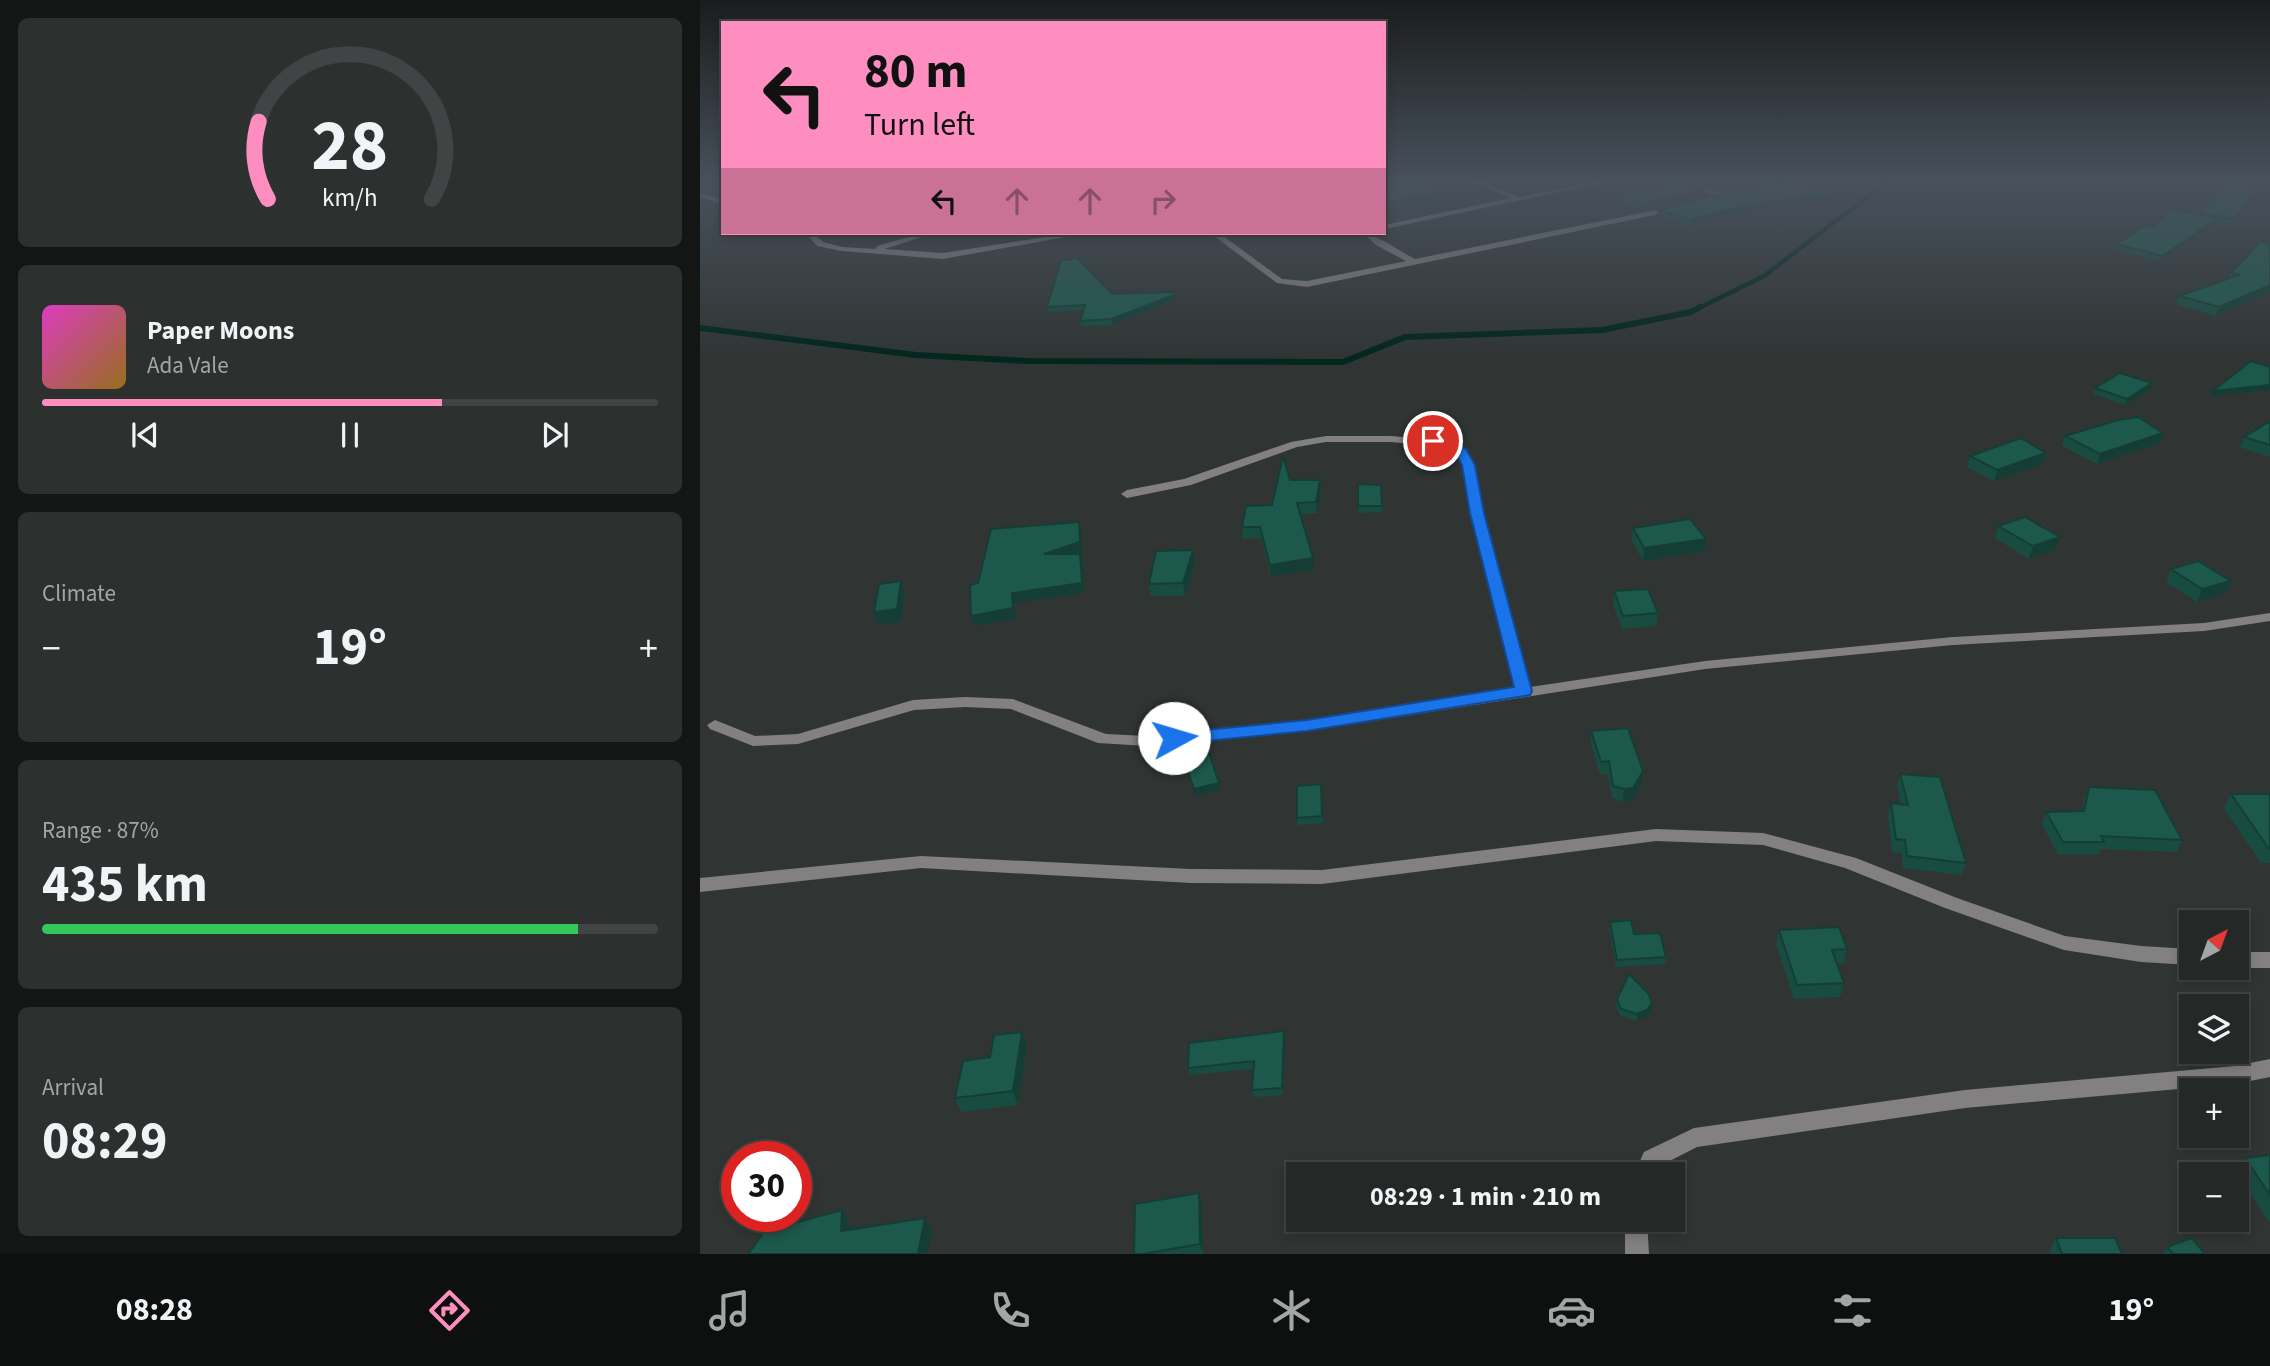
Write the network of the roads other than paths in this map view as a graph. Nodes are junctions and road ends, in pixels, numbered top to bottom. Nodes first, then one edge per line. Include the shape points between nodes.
1 (816, 240) edge
2 (910, 240) edge
3 (1044, 240) edge
4 (1222, 240) edge
5 (1378, 240) edge
6 (1523, 240) edge
7 (869, 252) junction
8 (1414, 262) junction
9 (1127, 494) dead end
10 (2270, 617) edge
11 (1524, 691) junction
12 (715, 725) dead end
13 (700, 885) edge
14 (2179, 956) edge
15 (2249, 960) edge
16 (2270, 960) edge
17 (2270, 1068) edge
18 (1651, 1162) edge
19 (1636, 1232) edge
20 (1637, 1254) edge

1 - 7 street
2 - 7 street
3 - 7 street via 943,256
4 - 8 street via 1261,270 1292,284
5 - 8 street
6 - 8 street
9 - 11 street via 1187,482 1295,444 1326,439 1451,444 1462,452 1468,465
10 - 11 street via 2204,627 1912,645 1705,665
11 - 12 street via 1307,726 1147,741 1104,739 1013,704 977,702 913,705 798,739 753,741
13 - 14 street via 921,862 1191,876 1322,877 1656,835 1763,839 1850,863 2064,943
15 - 16 street
17 - 18 street via 1965,1099 1695,1138
19 - 20 street

